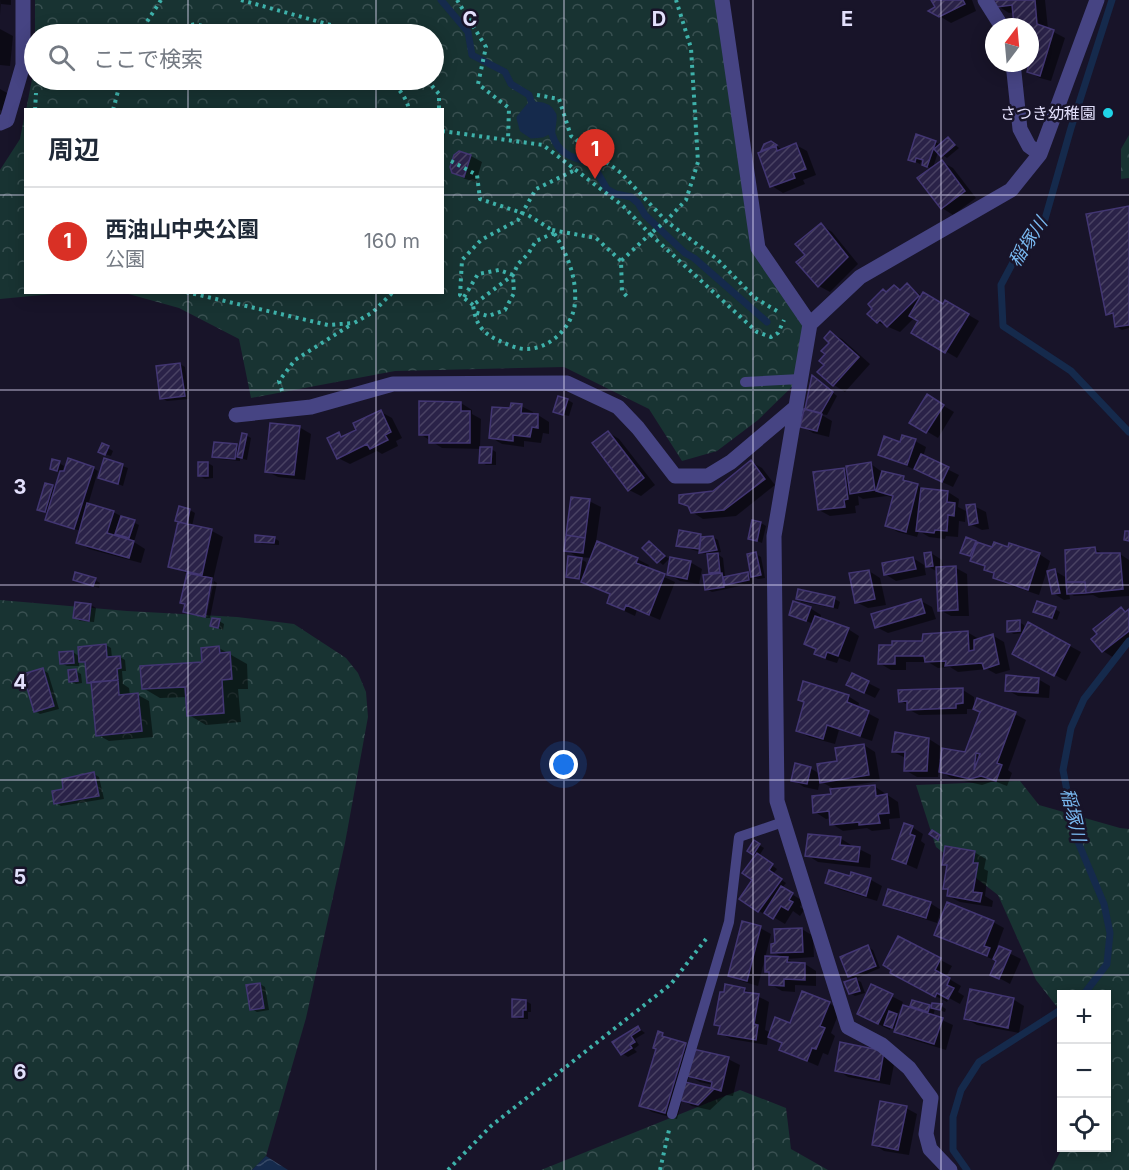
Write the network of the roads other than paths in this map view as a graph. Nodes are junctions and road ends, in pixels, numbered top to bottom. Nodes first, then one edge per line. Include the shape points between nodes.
1 (23, 0) edge
2 (722, 0) edge
3 (985, 0) edge
4 (1097, 0) edge
5 (996, 18) edge
6 (1014, 72) edge
7 (0, 123) edge
8 (1040, 154) junction
9 (810, 324) junction
10 (800, 379) junction
11 (745, 382) dead end
12 (796, 406) junction
13 (236, 416) dead end
14 (783, 822) junction
15 (672, 1114) road end
16 (950, 1170) edge

1 - 7 street via 23,65 7,120
2 - 9 street via 758,248
3 - 5 street
4 - 8 street
6 - 8 street via 1020,129 1029,146
8 - 9 street via 1011,190 860,277
9 - 10 street
10 - 11 lane
10 - 12 street
12 - 13 street via 708,476 675,477 618,406 567,383 393,384 310,406
12 - 14 street via 774,537 777,801
14 - 15 lane via 739,837 729,922
14 - 16 street via 848,1027 882,1045 909,1068 931,1098 926,1134 930,1149

